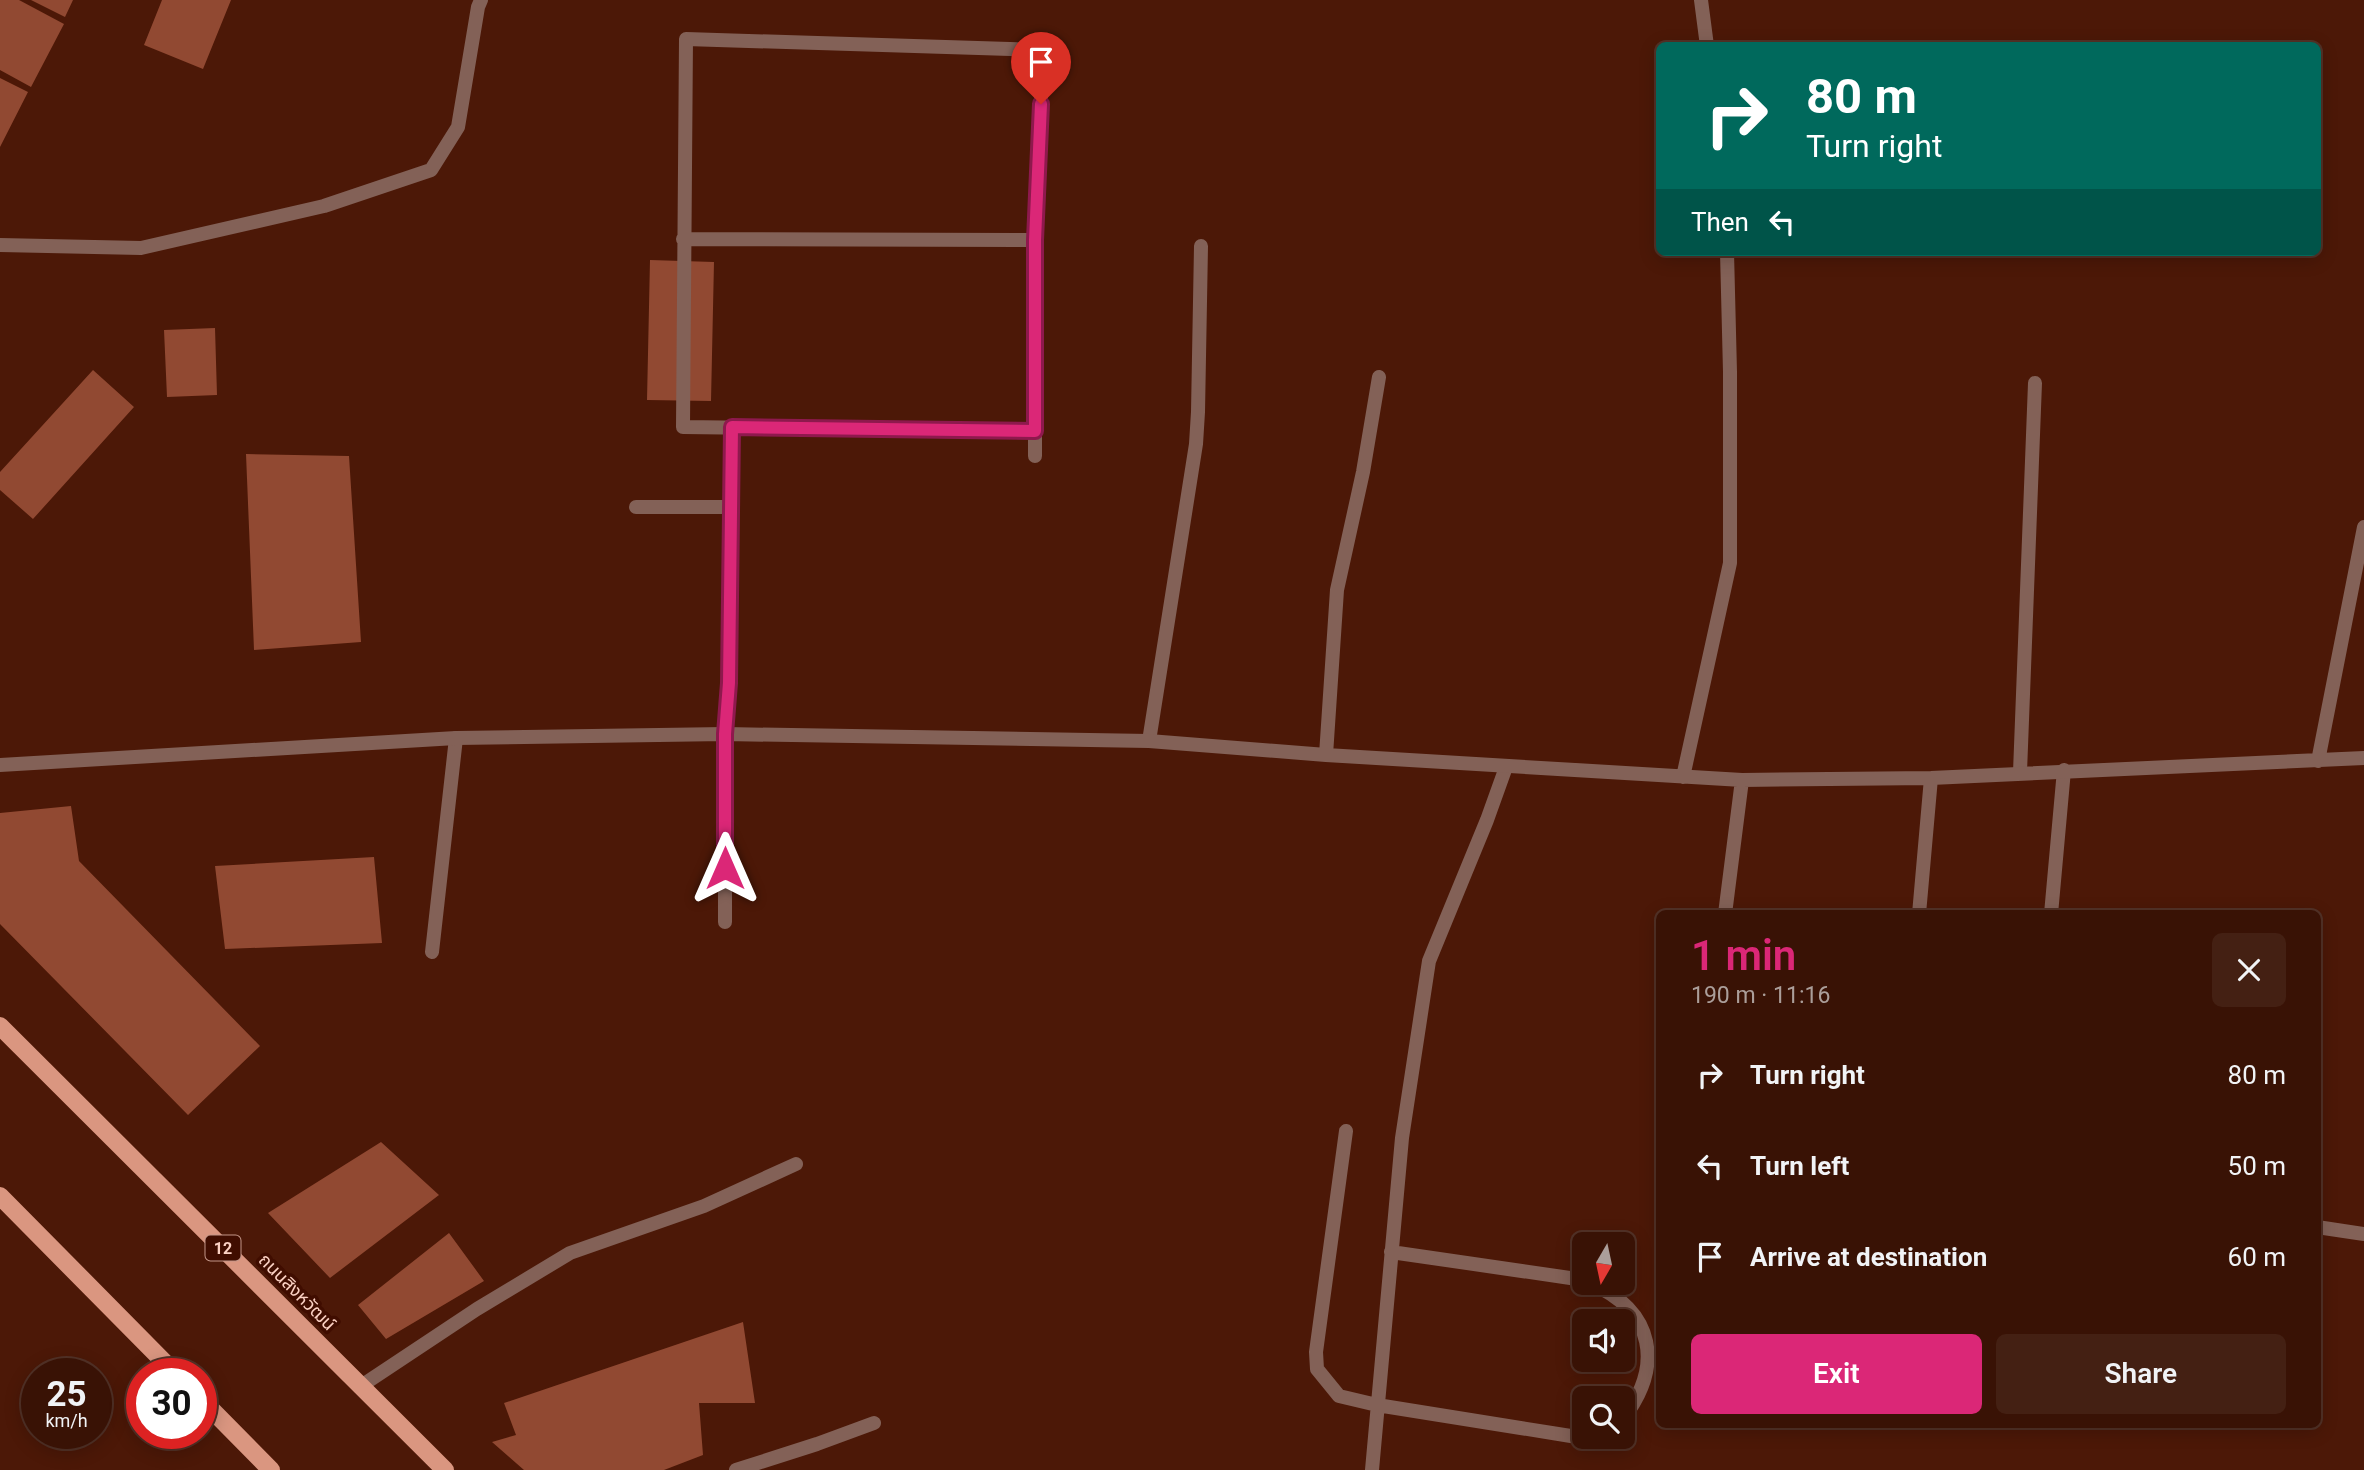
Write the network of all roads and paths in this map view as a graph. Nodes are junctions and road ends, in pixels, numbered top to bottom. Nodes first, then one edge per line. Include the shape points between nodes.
1 (481, 0) edge
2 (1701, 0) edge
3 (1706, 42) edge
4 (683, 239) junction
5 (1035, 240) junction
6 (0, 245) edge
7 (1201, 246) dead end
8 (1727, 256) edge
9 (1379, 377) dead end
10 (2035, 383) dead end
11 (732, 427) junction
12 (1035, 431) junction
13 (1035, 456) dead end
14 (636, 506) dead end
15 (730, 507) junction
16 (2364, 527) edge
17 (725, 734) junction
18 (456, 738) junction
19 (1149, 741) junction
20 (1326, 755) junction
21 (2364, 758) edge
22 (2318, 761) junction
23 (0, 765) edge
24 (1506, 766) junction
25 (2064, 770) junction
26 (2020, 772) junction
27 (1683, 777) junction
28 (1931, 778) junction
29 (1742, 780) junction
30 (1726, 910) edge
31 (1919, 910) edge
32 (2051, 910) edge
33 (725, 922) dead end
34 (432, 952) dead end
35 (0, 1026) edge
36 (1346, 1131) dead end
37 (796, 1164) dead end
38 (3, 1204) edge
39 (2321, 1228) edge
40 (2364, 1234) edge
41 (1391, 1252) junction
42 (1572, 1278) edge
43 (1612, 1295) edge
44 (160, 1358) edge
45 (361, 1386) junction
46 (1635, 1404) edge
47 (1377, 1405) junction
48 (217, 1415) edge
49 (874, 1423) dead end
50 (1572, 1436) edge
51 (271, 1470) edge
52 (445, 1470) edge
53 (736, 1470) edge
54 (1372, 1470) edge

1 - 6 street via 458,127 431,170 324,206 141,248
2 - 3 street
4 - 5 street
4 - 5 street via 686,39 1043,50
4 - 11 street via 683,427
5 - 12 street
7 - 19 street via 1194,458
8 - 27 street via 1730,563
9 - 20 street via 1337,590
10 - 26 street
11 - 12 street
11 - 15 street
12 - 13 street
14 - 15 street
15 - 17 street
16 - 22 street
17 - 18 street
17 - 19 street
17 - 33 street
18 - 23 street
18 - 34 street
19 - 20 street
20 - 24 street
21 - 22 street
22 - 25 street
24 - 27 street
24 - 41 street via 1429,961 1402,1138
25 - 26 street
25 - 32 street
26 - 28 street
27 - 29 street
28 - 29 street
28 - 31 street
29 - 30 street
35 - 45 main road, ถนนสิงหวัฒน์ / 12
36 - 47 street via 1317,1369 1339,1396
37 - 45 street via 704,1206 570,1254
38 - 44 main road
39 - 40 street
41 - 42 street
41 - 47 street
43 - 46 street via 1634,1312 1646,1337 1647,1368
45 - 52 main road, ถนนสิงหวัฒน์ / 12
47 - 50 street
47 - 54 street
48 - 51 main road
49 - 53 street

